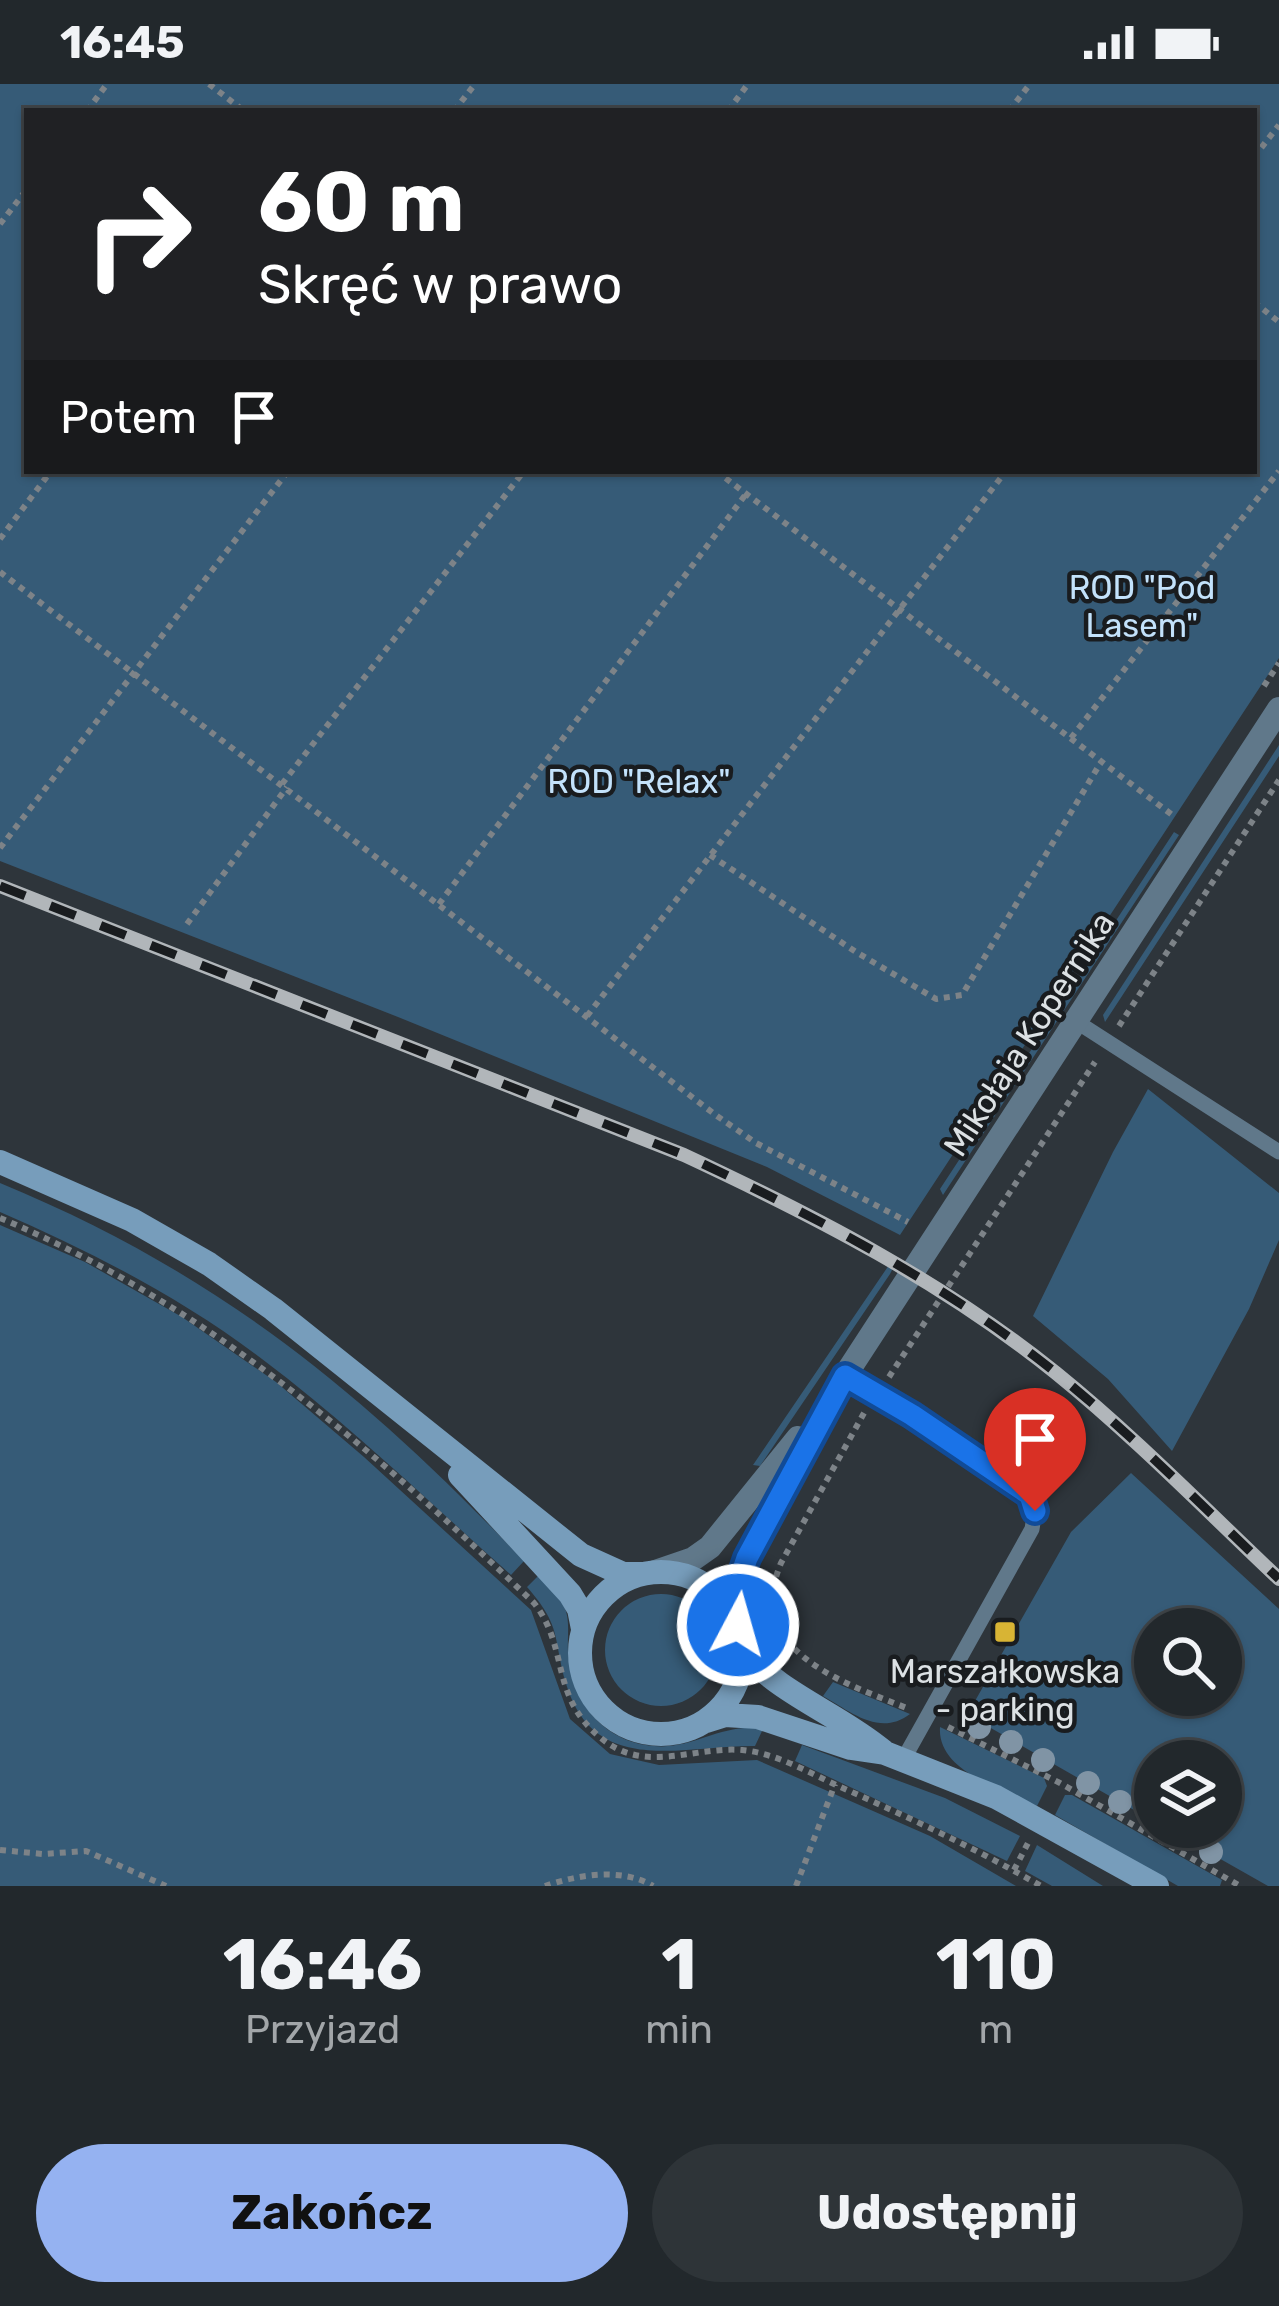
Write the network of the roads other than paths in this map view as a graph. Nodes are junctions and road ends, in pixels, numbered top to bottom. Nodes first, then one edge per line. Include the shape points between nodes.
1 (1279, 709) edge
2 (1077, 1022) junction
3 (1279, 1152) edge
4 (0, 1162) edge
5 (839, 1385) junction
6 (404, 1417) junction
7 (648, 1573) junction
8 (584, 1629) junction
9 (740, 1638) junction
10 (705, 1721) junction
11 (894, 1756) junction
12 (947, 1780) junction
13 (1128, 1886) edge
14 (1157, 1886) edge

1 - 2 street, Mikołaja Kopernika
2 - 3 lane
2 - 5 street, Mikołaja Kopernika
4 - 6 main road via 209,1264
5 - 7 street, Mikołaja Kopernika via 710,1547
5 - 9 street, Mikołaja Kopernika via 747,1558
5 - 11 lane via 877,1394 1030,1495 1035,1511 926,1716
6 - 7 main road via 581,1555 623,1574
6 - 8 main road via 540,1558 570,1594
7 - 8 main road via 615,1586
7 - 9 main road via 705,1584 723,1600
8 - 10 main road via 584,1679 616,1721 668,1735
9 - 10 main road via 734,1692
9 - 11 main road via 776,1682
10 - 11 main road via 758,1717
11 - 12 main road
12 - 13 main road
12 - 14 main road via 1019,1808

